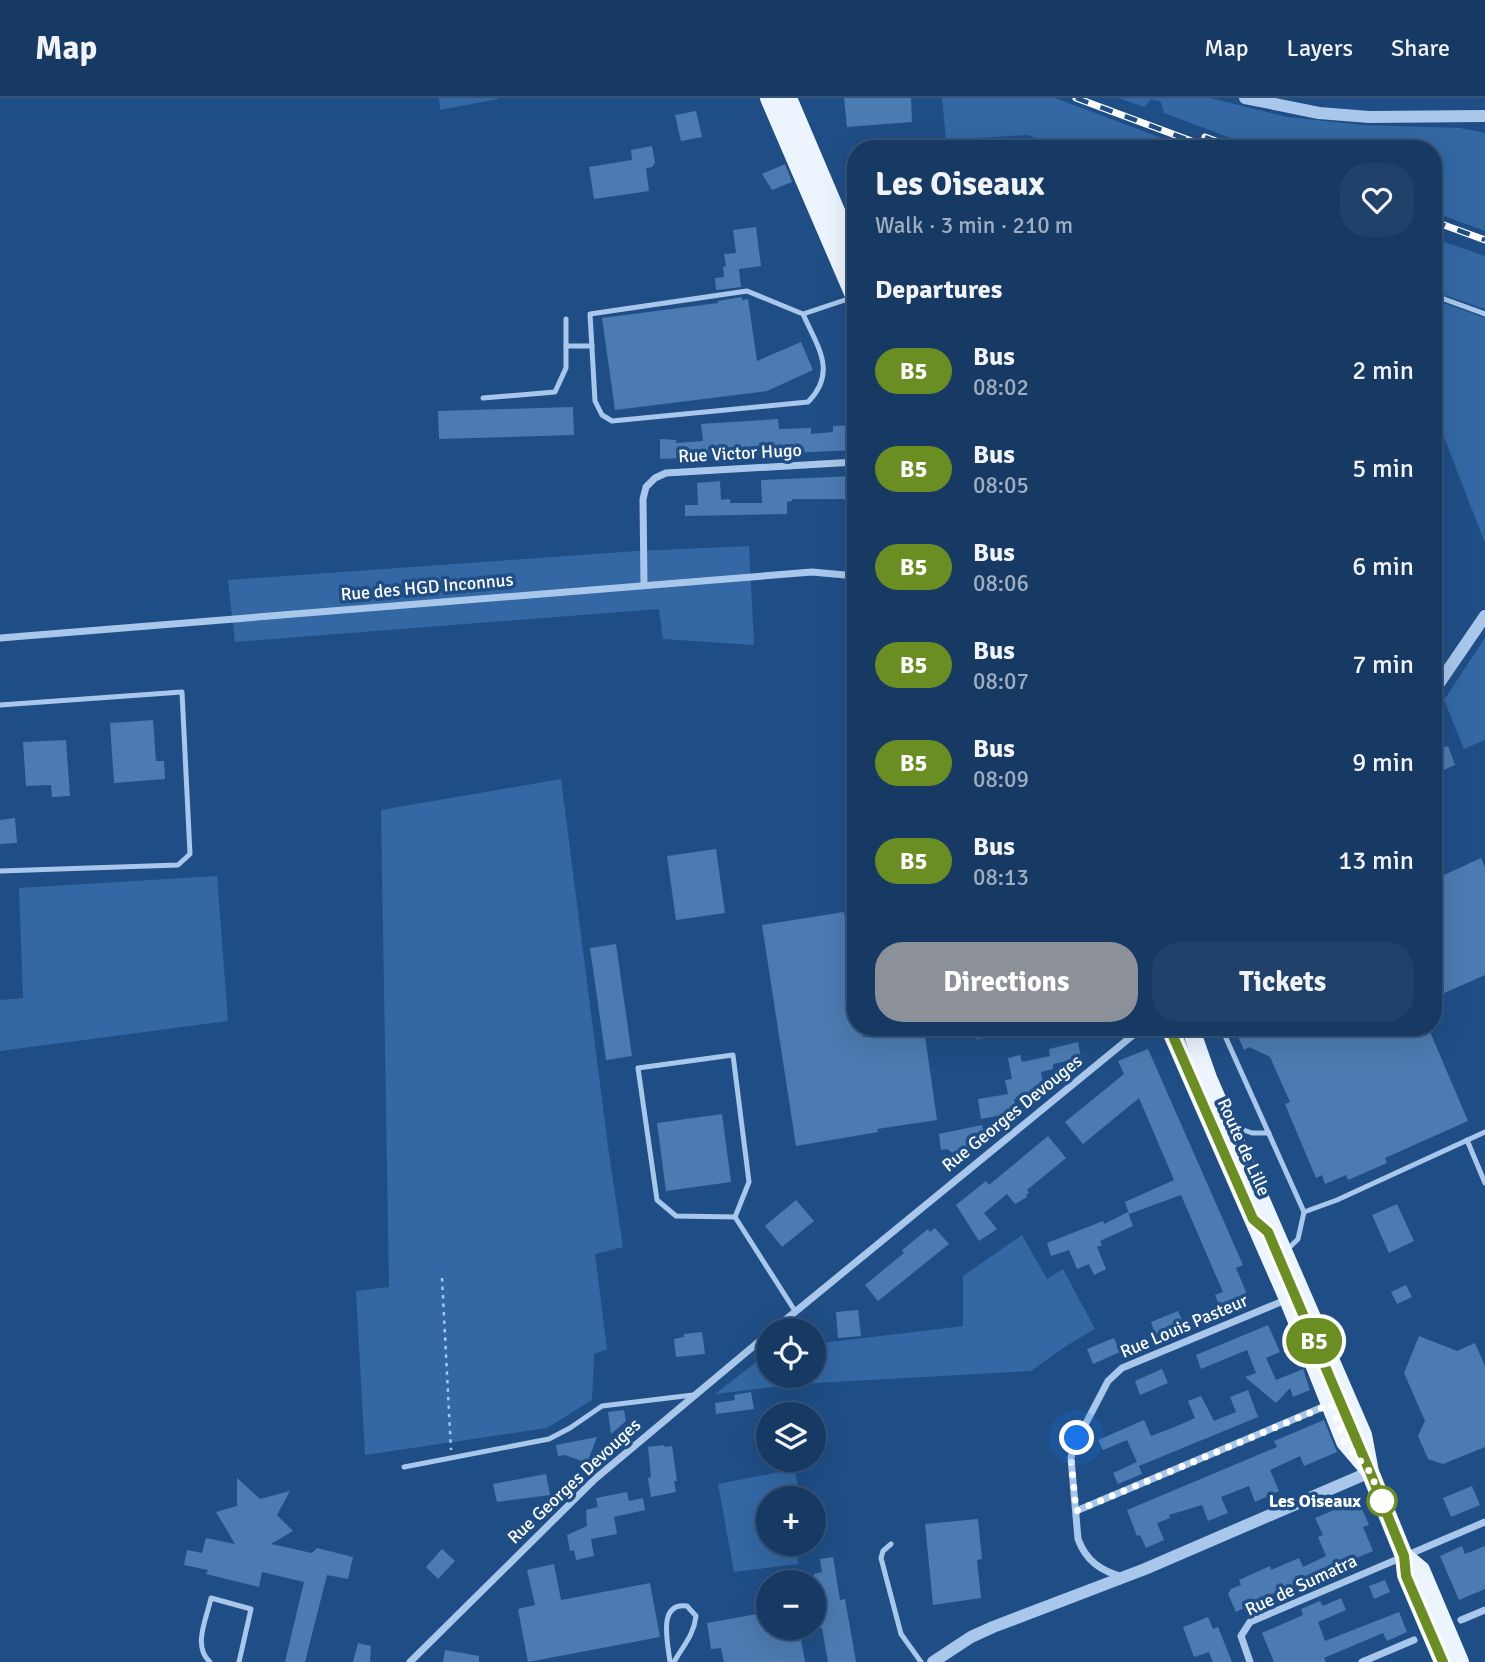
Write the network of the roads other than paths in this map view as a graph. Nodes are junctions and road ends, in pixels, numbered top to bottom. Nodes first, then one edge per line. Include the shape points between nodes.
1 (769, 98) edge
2 (788, 98) edge
3 (1245, 98) edge
4 (1485, 116) edge
5 (833, 227) dead end
6 (847, 238) edge
7 (847, 244) edge
8 (847, 277) edge
9 (847, 294) edge
10 (1442, 298) edge
11 (803, 314) junction
12 (1485, 314) edge
13 (566, 318) dead end
14 (566, 346) junction
15 (592, 346) junction
16 (483, 398) dead end
17 (847, 463) edge
18 (847, 575) edge
19 (644, 585) junction
20 (1485, 616) edge
21 (0, 638) edge
22 (1442, 679) edge
23 (0, 705) edge
24 (0, 871) edge
25 (1132, 1036) edge
26 (1173, 1036) edge
27 (1194, 1036) edge
28 (1225, 1036) edge
29 (1198, 1073) dead end
30 (1229, 1125) junction
31 (1485, 1132) edge
32 (1269, 1133) junction
33 (1467, 1140) junction
34 (1252, 1179) junction
35 (1485, 1183) edge
36 (1304, 1212) junction
37 (735, 1217) junction
38 (1253, 1219) junction
39 (1285, 1253) junction
40 (1288, 1299) junction
41 (796, 1311) junction
42 (788, 1318) edge
43 (1310, 1333) dead end
44 (756, 1344) edge
45 (694, 1395) junction
46 (1331, 1404) junction
47 (1348, 1421) dead end
48 (404, 1466) dead end
49 (1370, 1472) junction
50 (1076, 1511) junction
51 (1485, 1522) edge
52 (891, 1544) dead end
53 (1404, 1556) junction
54 (1124, 1577) junction
55 (1485, 1610) edge
56 (1461, 1620) dead end
57 (1414, 1640) dead end
58 (210, 1662) edge
59 (239, 1662) edge
60 (410, 1662) edge
61 (672, 1662) edge
62 (921, 1662) edge
63 (933, 1662) edge
64 (1250, 1662) edge
65 (1362, 1662) edge
66 (1443, 1662) edge
67 (1452, 1662) edge
68 (1460, 1662) edge

1 - 8 main road
2 - 6 main road
3 - 4 street via 1356,116
5 - 7 lane
9 - 11 lane
10 - 12 lane
11 - 15 lane via 747,291 611,310 590,314
11 - 15 lane via 824,364 824,378 808,402 796,405 612,421 594,401
13 - 14 lane
14 - 15 lane
14 - 16 lane via 566,368 555,392
17 - 19 street, Rue Victor Hugo via 701,470 655,478 643,499
18 - 19 street, Rue des HGD Inconnus via 812,572
19 - 21 street, Rue des HGD Inconnus
20 - 22 street
23 - 24 lane via 182,692 190,854 178,864
25 - 41 street, Rue Georges Devouges
26 - 38 main road, Route de Lille
27 - 30 main road, Route de Lille
28 - 32 lane
29 - 34 lane via 1239,1169
30 - 32 lane
30 - 34 main road, Route de Lille
31 - 33 lane
32 - 36 lane
33 - 35 lane
33 - 36 lane
34 - 39 main road, Route de Lille
36 - 39 lane via 1298,1238
37 - 37 lane via 676,1216 657,1199 638,1068 733,1055 750,1182
37 - 41 lane
38 - 40 main road, Route de Lille
38 - 43 lane via 1268,1232
39 - 49 main road, Route de Lille via 1363,1435
40 - 46 main road, Route de Lille
40 - 50 street, Rue Louis Pasteur via 1122,1368 1108,1381 1073,1448
41 - 42 street, Rue Georges Devouges
44 - 45 street, Rue Georges Devouges
45 - 48 lane via 602,1406 550,1439
45 - 60 street, Rue Georges Devouges via 595,1479
46 - 49 main road, Route de Lille via 1345,1443
46 - 50 street
47 - 49 lane
49 - 53 main road, Route de Lille
49 - 54 street
50 - 54 street, Rue Louis Pasteur via 1078,1539 1086,1556 1101,1569
51 - 53 street
52 - 62 lane via 881,1558 901,1634
53 - 64 street, Rue de Sumatra via 1250,1622 1241,1636
53 - 66 main road, Route de Lille via 1406,1576
53 - 67 lane
53 - 68 main road, Route de Lille via 1421,1570
54 - 63 street via 993,1627
55 - 56 street
57 - 65 street
58 - 59 lane via 200,1643 211,1598 251,1609
61 - 61 lane via 695,1625 696,1616 687,1606 672,1607 666,1619

